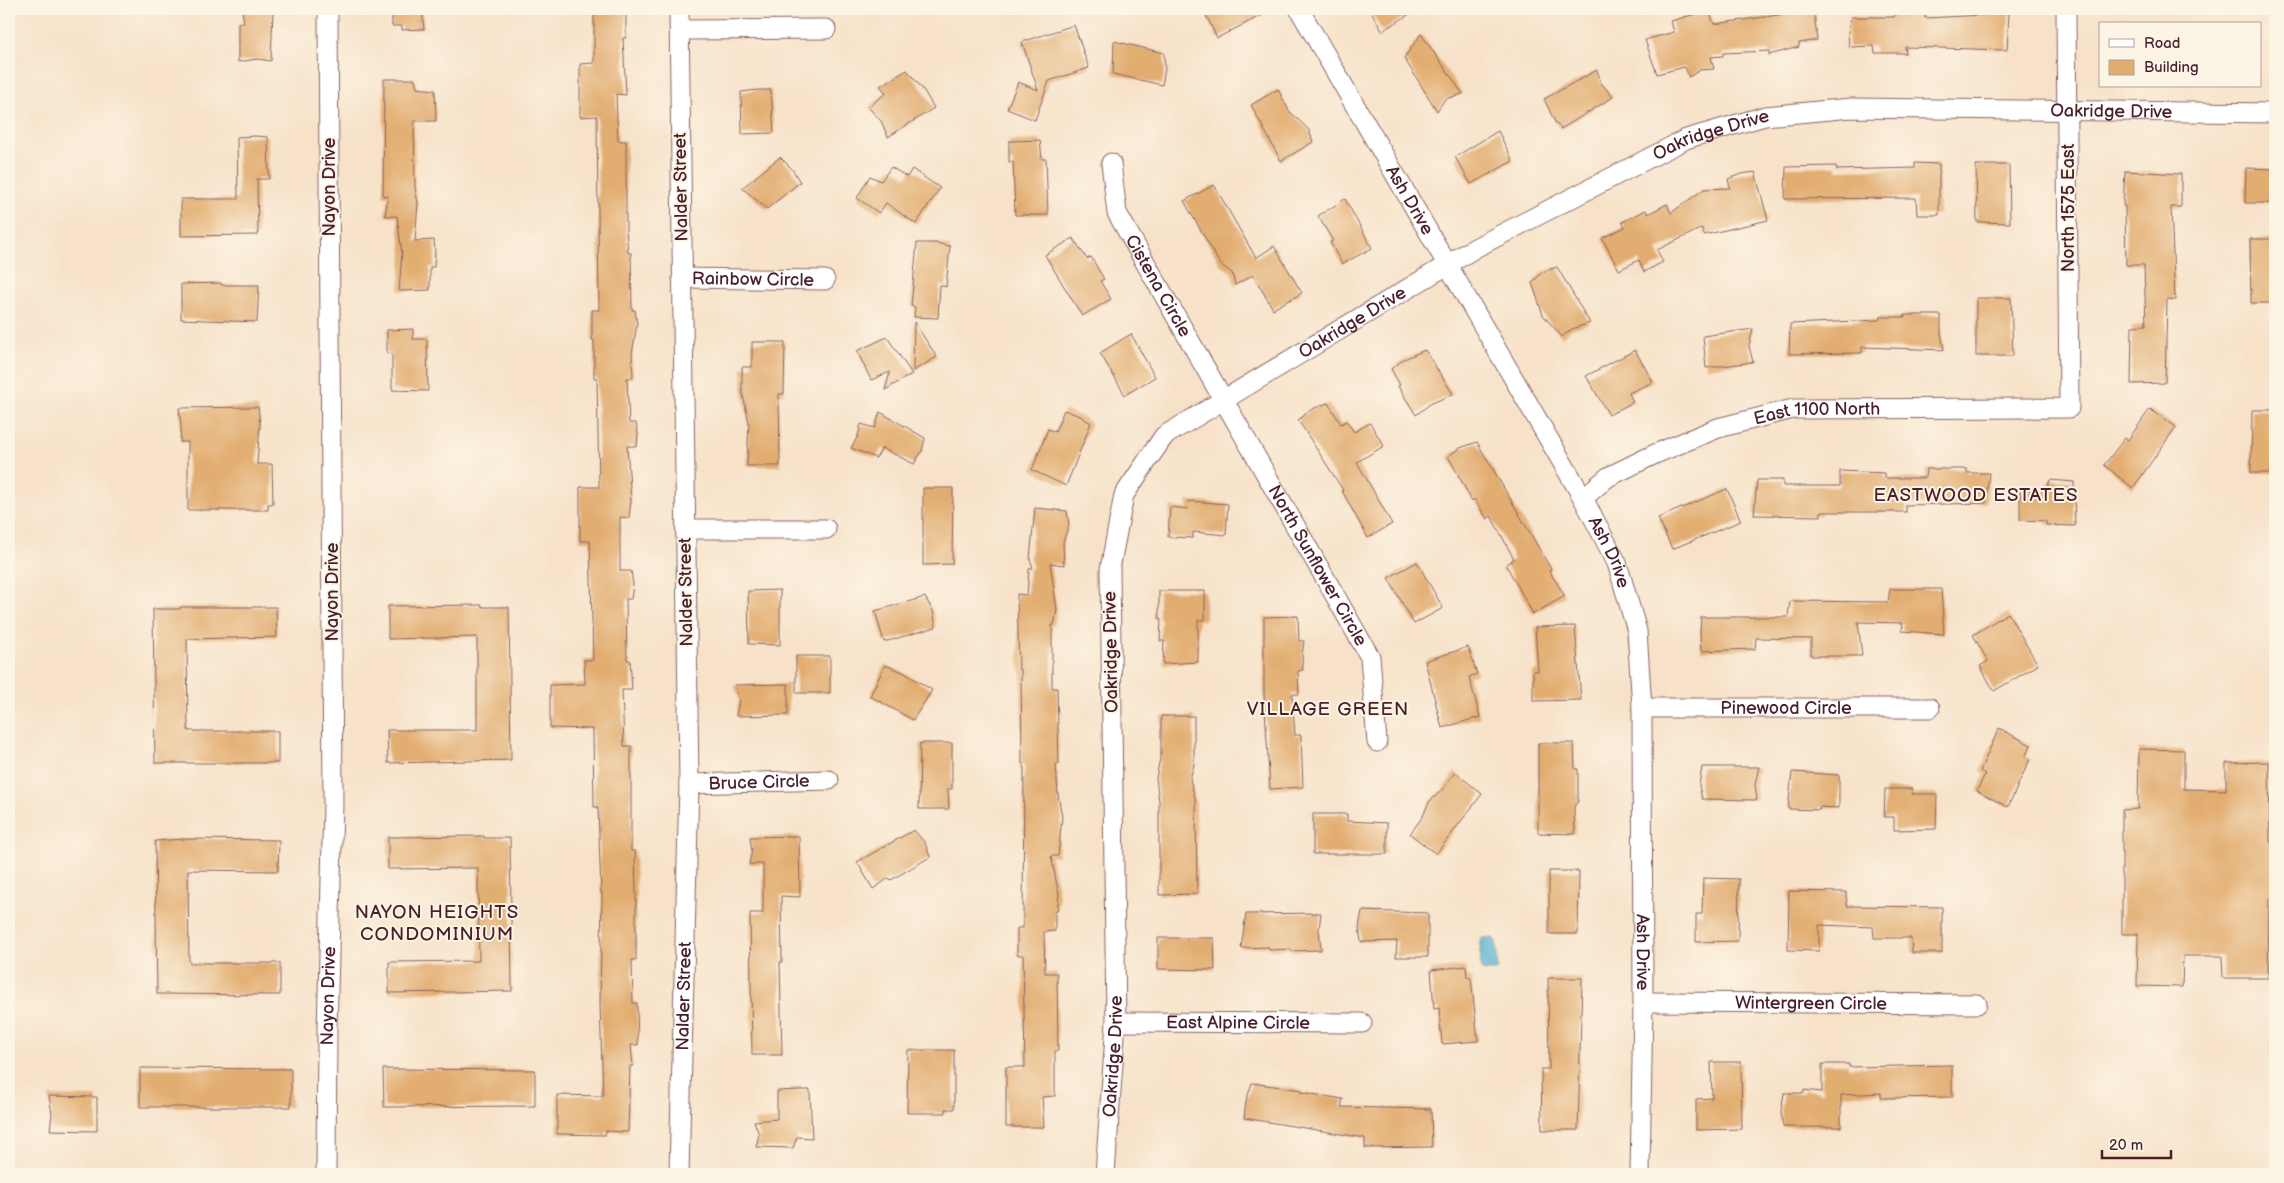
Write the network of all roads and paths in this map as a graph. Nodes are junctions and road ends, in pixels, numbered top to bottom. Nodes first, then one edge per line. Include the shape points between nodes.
1 (328, 9) edge
2 (679, 9) edge
3 (1299, 9) edge
4 (2066, 9) edge
5 (826, 29) dead end
6 (680, 30) junction
7 (2067, 111) junction
8 (2275, 113) edge
9 (1111, 163) dead end
10 (1448, 266) junction
11 (682, 278) junction
12 (825, 280) dead end
13 (1224, 401) junction
14 (2069, 408) joint
15 (1583, 498) junction
16 (686, 529) junction
17 (826, 529) dead end
18 (1642, 708) junction
19 (1930, 708) dead end
20 (1377, 742) dead end
21 (829, 780) dead end
22 (689, 784) junction
23 (1643, 1002) junction
24 (1977, 1004) dead end
25 (1116, 1022) junction
26 (1362, 1023) dead end
27 (326, 1174) edge
28 (679, 1174) edge
29 (1105, 1174) edge
30 (1640, 1174) edge

1 - 27 street, Nayon Drive via 333,804 326,1030
2 - 6 street, Nalder Street
3 - 10 street, Ash Drive
4 - 7 street, North 1575 East
5 - 6 street
6 - 11 street, Nalder Street
7 - 8 street, Oakridge Drive
7 - 10 street, Oakridge Drive via 1850,108 1764,116 1686,139 1475,248
7 - 14 street, North 1575 East
9 - 13 street, Cistena Circle via 1117,213
10 - 13 street, Oakridge Drive
10 - 15 street, Ash Drive
11 - 12 street, Rainbow Circle
11 - 16 street, Nalder Street
13 - 20 street, North Sunflower Circle via 1370,657
13 - 25 street, Oakridge Drive via 1164,436 1124,495 1110,568
14 - 15 street, East 1100 North via 1793,409 1718,428 1608,477
15 - 18 street, Ash Drive via 1617,563 1636,630
16 - 17 street
16 - 22 street, Nalder Street
18 - 19 street, Pinewood Circle
18 - 23 street, Ash Drive
21 - 22 street, Bruce Circle
22 - 28 street, Nalder Street
23 - 24 street, Wintergreen Circle
23 - 30 street, Ash Drive
25 - 26 street, East Alpine Circle
25 - 29 street, Oakridge Drive

